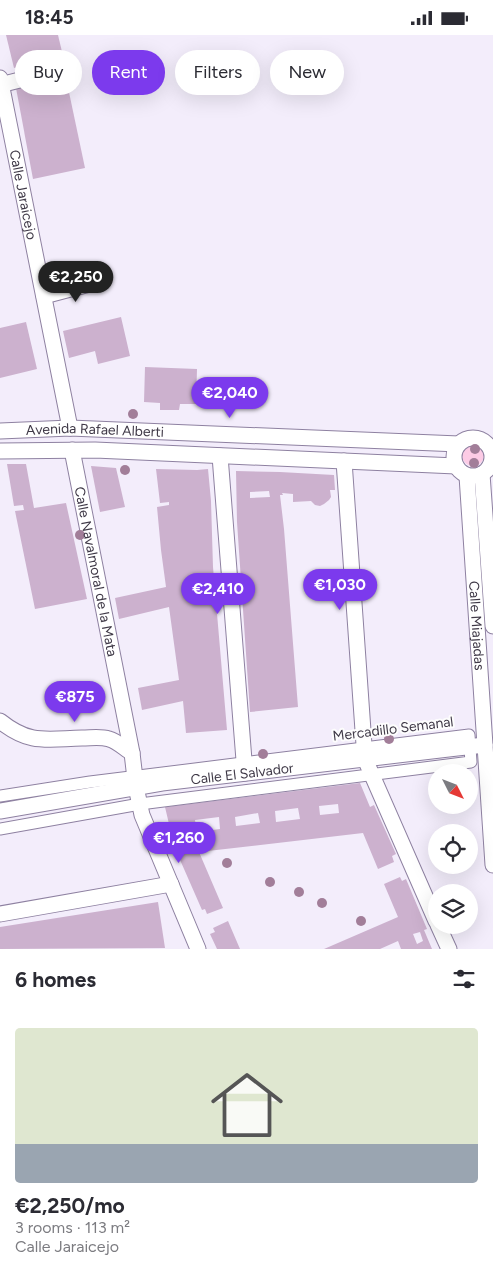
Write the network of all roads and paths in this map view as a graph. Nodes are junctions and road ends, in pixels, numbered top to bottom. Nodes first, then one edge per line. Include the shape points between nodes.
1 (15, 79) edge
2 (0, 82) edge
3 (101, 281) dead end
4 (44, 296) junction
5 (70, 428) junction
6 (0, 431) edge
7 (459, 444) junction
8 (491, 446) edge
9 (72, 450) junction
10 (0, 451) edge
11 (220, 456) junction
12 (344, 461) junction
13 (478, 470) edge
14 (491, 590) edge
15 (493, 627) edge
16 (0, 721) edge
17 (485, 745) junction
18 (132, 753) junction
19 (365, 759) junction
20 (245, 773) junction
21 (136, 781) junction
22 (0, 796) edge
23 (140, 804) junction
24 (0, 811) edge
25 (0, 829) edge
26 (493, 865) edge
27 (170, 884) junction
28 (428, 903) edge
29 (0, 914) edge
30 (442, 934) edge
31 (198, 949) edge
32 (449, 949) edge

1 - 2 street
2 - 4 street, Calle Jaraicejo
3 - 4 street
4 - 5 street, Calle Jaraicejo
5 - 6 street, Avenida Rafael Alberti
5 - 7 street, Avenida Rafael Alberti
7 - 8 street via 474,438
7 - 13 street via 454,460
8 - 13 street via 493,456
9 - 10 street, Avenida Rafael Alberti
9 - 11 street, Avenida Rafael Alberti
9 - 18 street, Calle Navalmoral de la Mata
11 - 12 street, Avenida Rafael Alberti
11 - 20 street
12 - 13 street, Avenida Rafael Alberti
12 - 19 street
13 - 14 street, Calle Miajadas
13 - 17 street, Calle Miajadas
14 - 15 street, Calle Miajadas
16 - 18 street via 28,738 99,737 111,739
17 - 19 street, Calle El Salvador
17 - 26 street, Calle Miajadas
18 - 21 street, Calle Navalmoral de la Mata
19 - 20 street, Calle El Salvador
19 - 28 street
20 - 21 street, Calle El Salvador
21 - 22 street, Mercadillo Semanal via 90,781
21 - 23 street, Calle Navalmoral de la Mata
21 - 23 street, Mercadillo Semanal via 469,735 471,763
21 - 24 street, Calle El Salvador
23 - 25 street, Mercadillo Semanal
23 - 27 street, Calle Navalmoral de la Mata
27 - 29 street
27 - 31 street, Calle Navalmoral de la Mata
30 - 32 street

